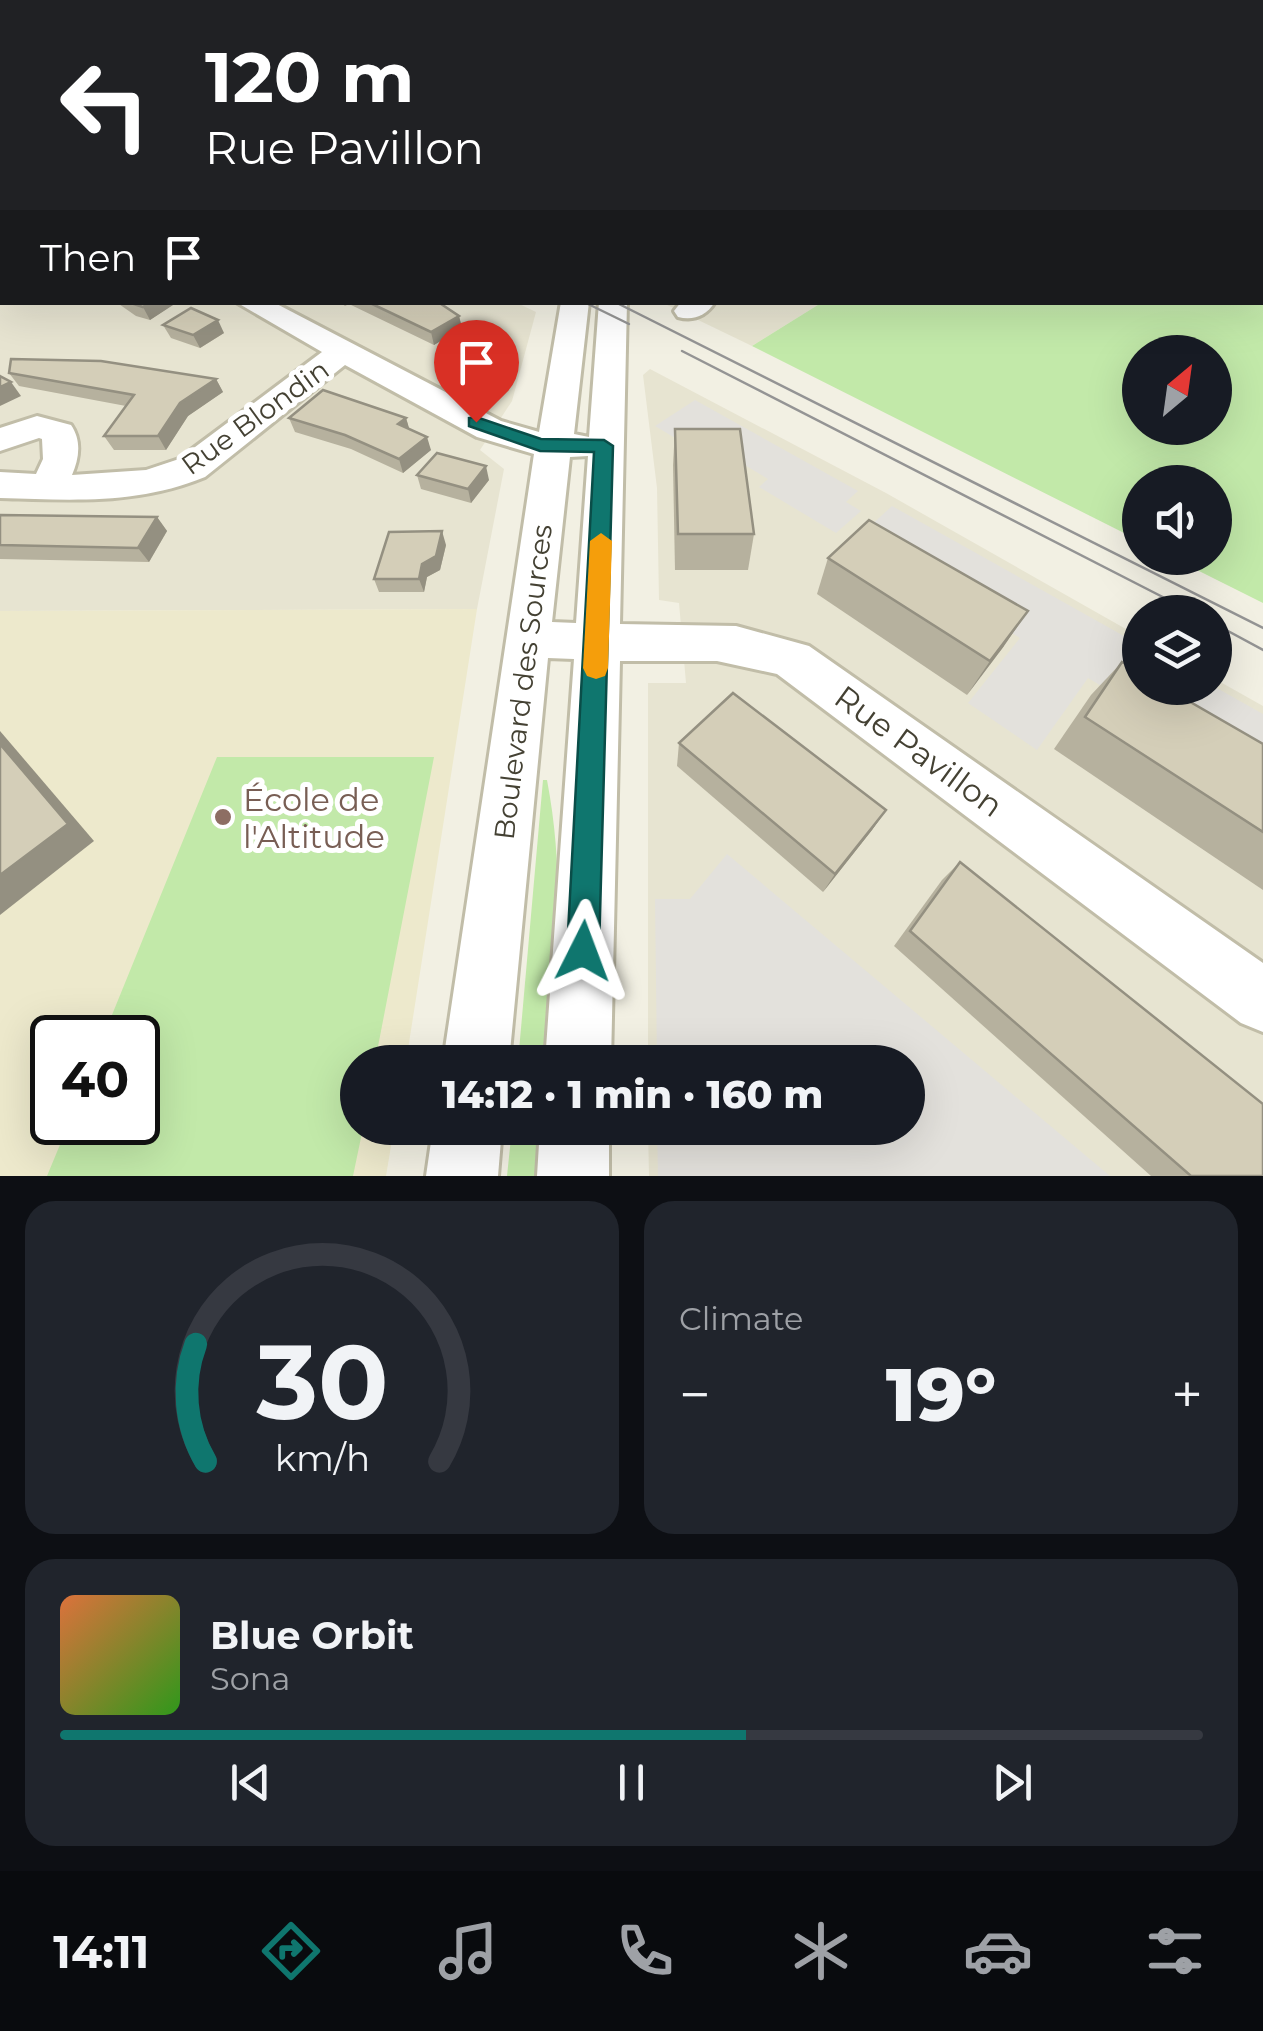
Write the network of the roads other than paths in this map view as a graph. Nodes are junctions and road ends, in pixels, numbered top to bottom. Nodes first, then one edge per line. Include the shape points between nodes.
1 (256, 305) edge
2 (575, 305) edge
3 (613, 305) edge
4 (342, 352) junction
5 (0, 440) edge
6 (554, 446) junction
7 (604, 446) junction
8 (0, 485) edge
9 (48, 486) junction
10 (528, 639) junction
11 (597, 641) junction
12 (1263, 1001) edge
13 (478, 1045) edge
14 (579, 1045) edge
15 (466, 1145) edge
16 (575, 1145) edge
17 (462, 1176) edge
18 (573, 1176) edge

1 - 4 street
2 - 6 street, Boulevard des Sources
3 - 7 street
4 - 6 street via 500,434
4 - 9 street, Rue Blondin via 192,468 165,481
5 - 9 street via 37,427 59,433 61,459
6 - 7 street
6 - 10 street, Boulevard des Sources
7 - 11 street
8 - 9 street, Rue Blondin
10 - 11 street, Rue Pavillon
10 - 13 street, Boulevard des Sources
11 - 12 street, Rue Pavillon via 728,640 793,660
11 - 14 street
15 - 17 street
16 - 18 street

